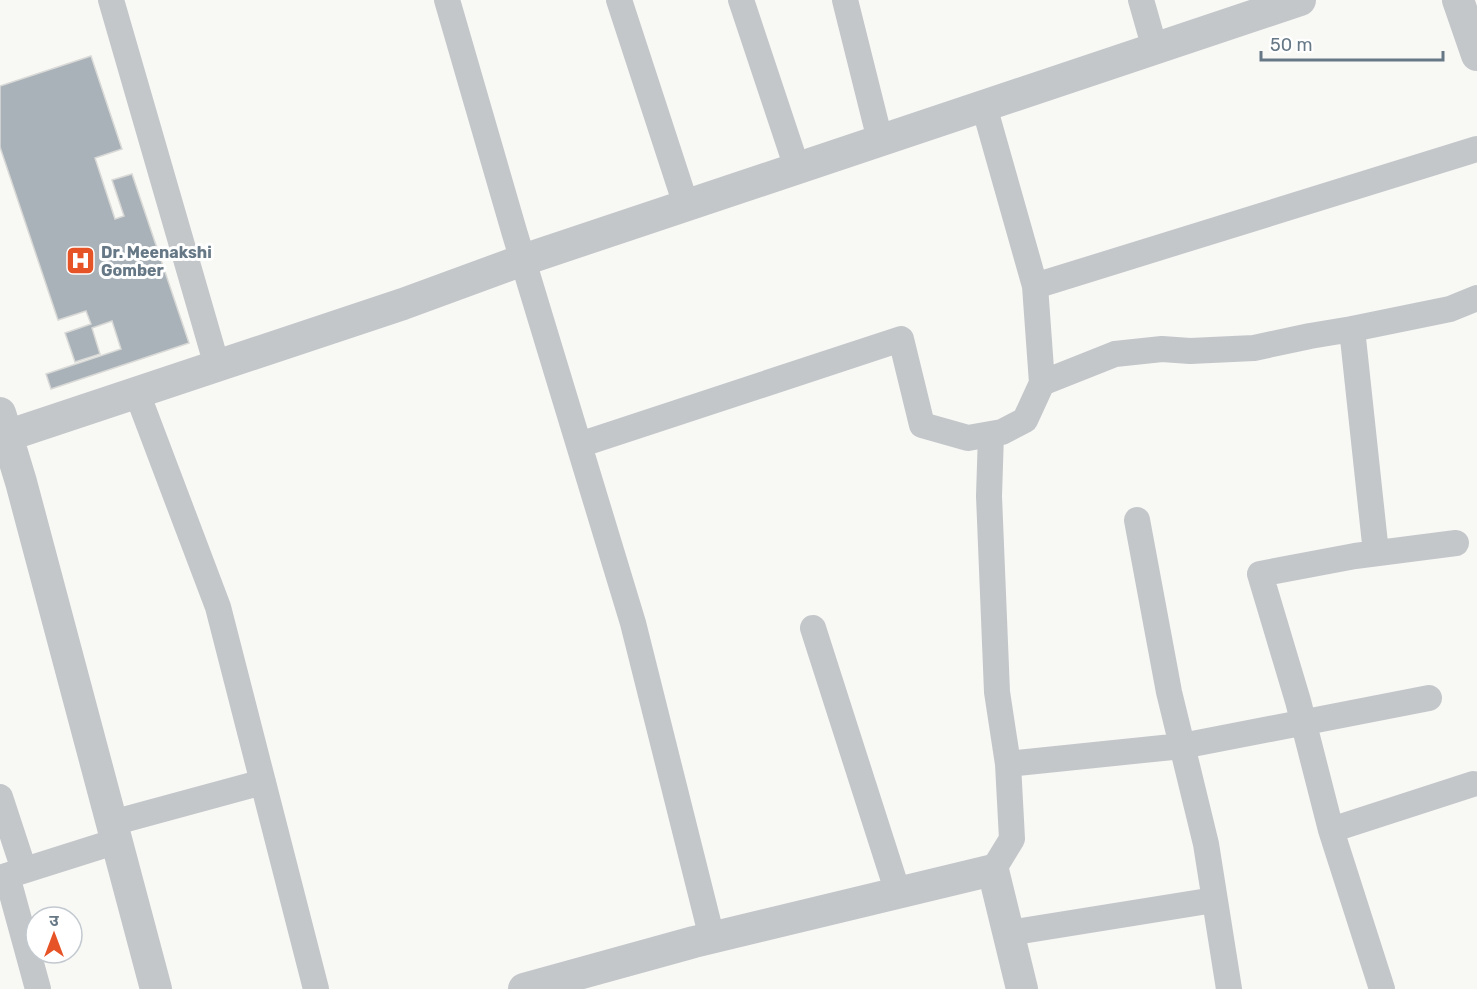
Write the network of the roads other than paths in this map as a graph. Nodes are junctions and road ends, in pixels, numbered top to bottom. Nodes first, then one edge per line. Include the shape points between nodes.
1 (111, 0) edge
2 (619, 0) edge
3 (741, 0) edge
4 (845, 0) edge
5 (1141, 0) edge
6 (1300, 0) edge
7 (1458, 0) edge
8 (449, 1) edge
9 (1155, 49) junction
10 (1477, 55) edge
11 (984, 106) junction
12 (880, 140) junction
13 (1477, 149) edge
14 (797, 168) junction
15 (686, 205) junction
16 (523, 260) junction
17 (1035, 286) junction
18 (1477, 298) edge
19 (1352, 329) junction
20 (217, 366) junction
21 (1042, 383) junction
22 (137, 393) junction
23 (2, 429) edge
24 (991, 434) junction
25 (579, 445) junction
26 (1137, 520) dead end
27 (1456, 543) dead end
28 (1376, 553) junction
29 (813, 628) dead end
30 (1430, 698) dead end
31 (1304, 723) junction
32 (1182, 746) junction
33 (1008, 764) junction
34 (263, 782) junction
35 (1473, 784) dead end
36 (0, 797) edge
37 (1331, 830) junction
38 (114, 832) junction
39 (993, 870) junction
40 (10, 875) edge
41 (898, 893) junction
42 (1214, 900) junction
43 (1008, 933) junction
44 (712, 938) junction
45 (38, 989) edge
46 (156, 989) edge
47 (316, 989) edge
48 (524, 989) edge
49 (1022, 989) edge
50 (1229, 989) edge
51 (1382, 989) edge

1 - 20 street
2 - 15 street
3 - 14 street
4 - 12 street
5 - 9 street
6 - 9 street
7 - 10 street
8 - 16 street
9 - 11 street
11 - 12 street
11 - 17 street
12 - 14 street
13 - 17 street
14 - 15 street
15 - 16 street
16 - 20 street
16 - 25 street
17 - 21 street
18 - 19 street via 1450,309
19 - 21 street via 1254,348 1115,354
19 - 28 street
20 - 22 street
21 - 24 street via 1025,420
22 - 23 street
22 - 34 street via 218,607
23 - 38 street via 21,482
24 - 25 street via 968,438 922,425 902,339
24 - 33 street via 989,496 997,680
25 - 44 street via 633,624
26 - 32 street
27 - 28 street
28 - 31 street via 1260,574
29 - 41 street
30 - 31 street
31 - 32 street
31 - 37 street
32 - 33 street
32 - 42 street via 1206,844
33 - 39 street via 1012,839
34 - 38 street
34 - 47 street
35 - 37 street
36 - 40 street
37 - 51 street
38 - 40 street
38 - 46 street
39 - 41 street
39 - 43 street
40 - 45 street
41 - 44 street
42 - 43 street
42 - 50 street
43 - 49 street
44 - 48 street

